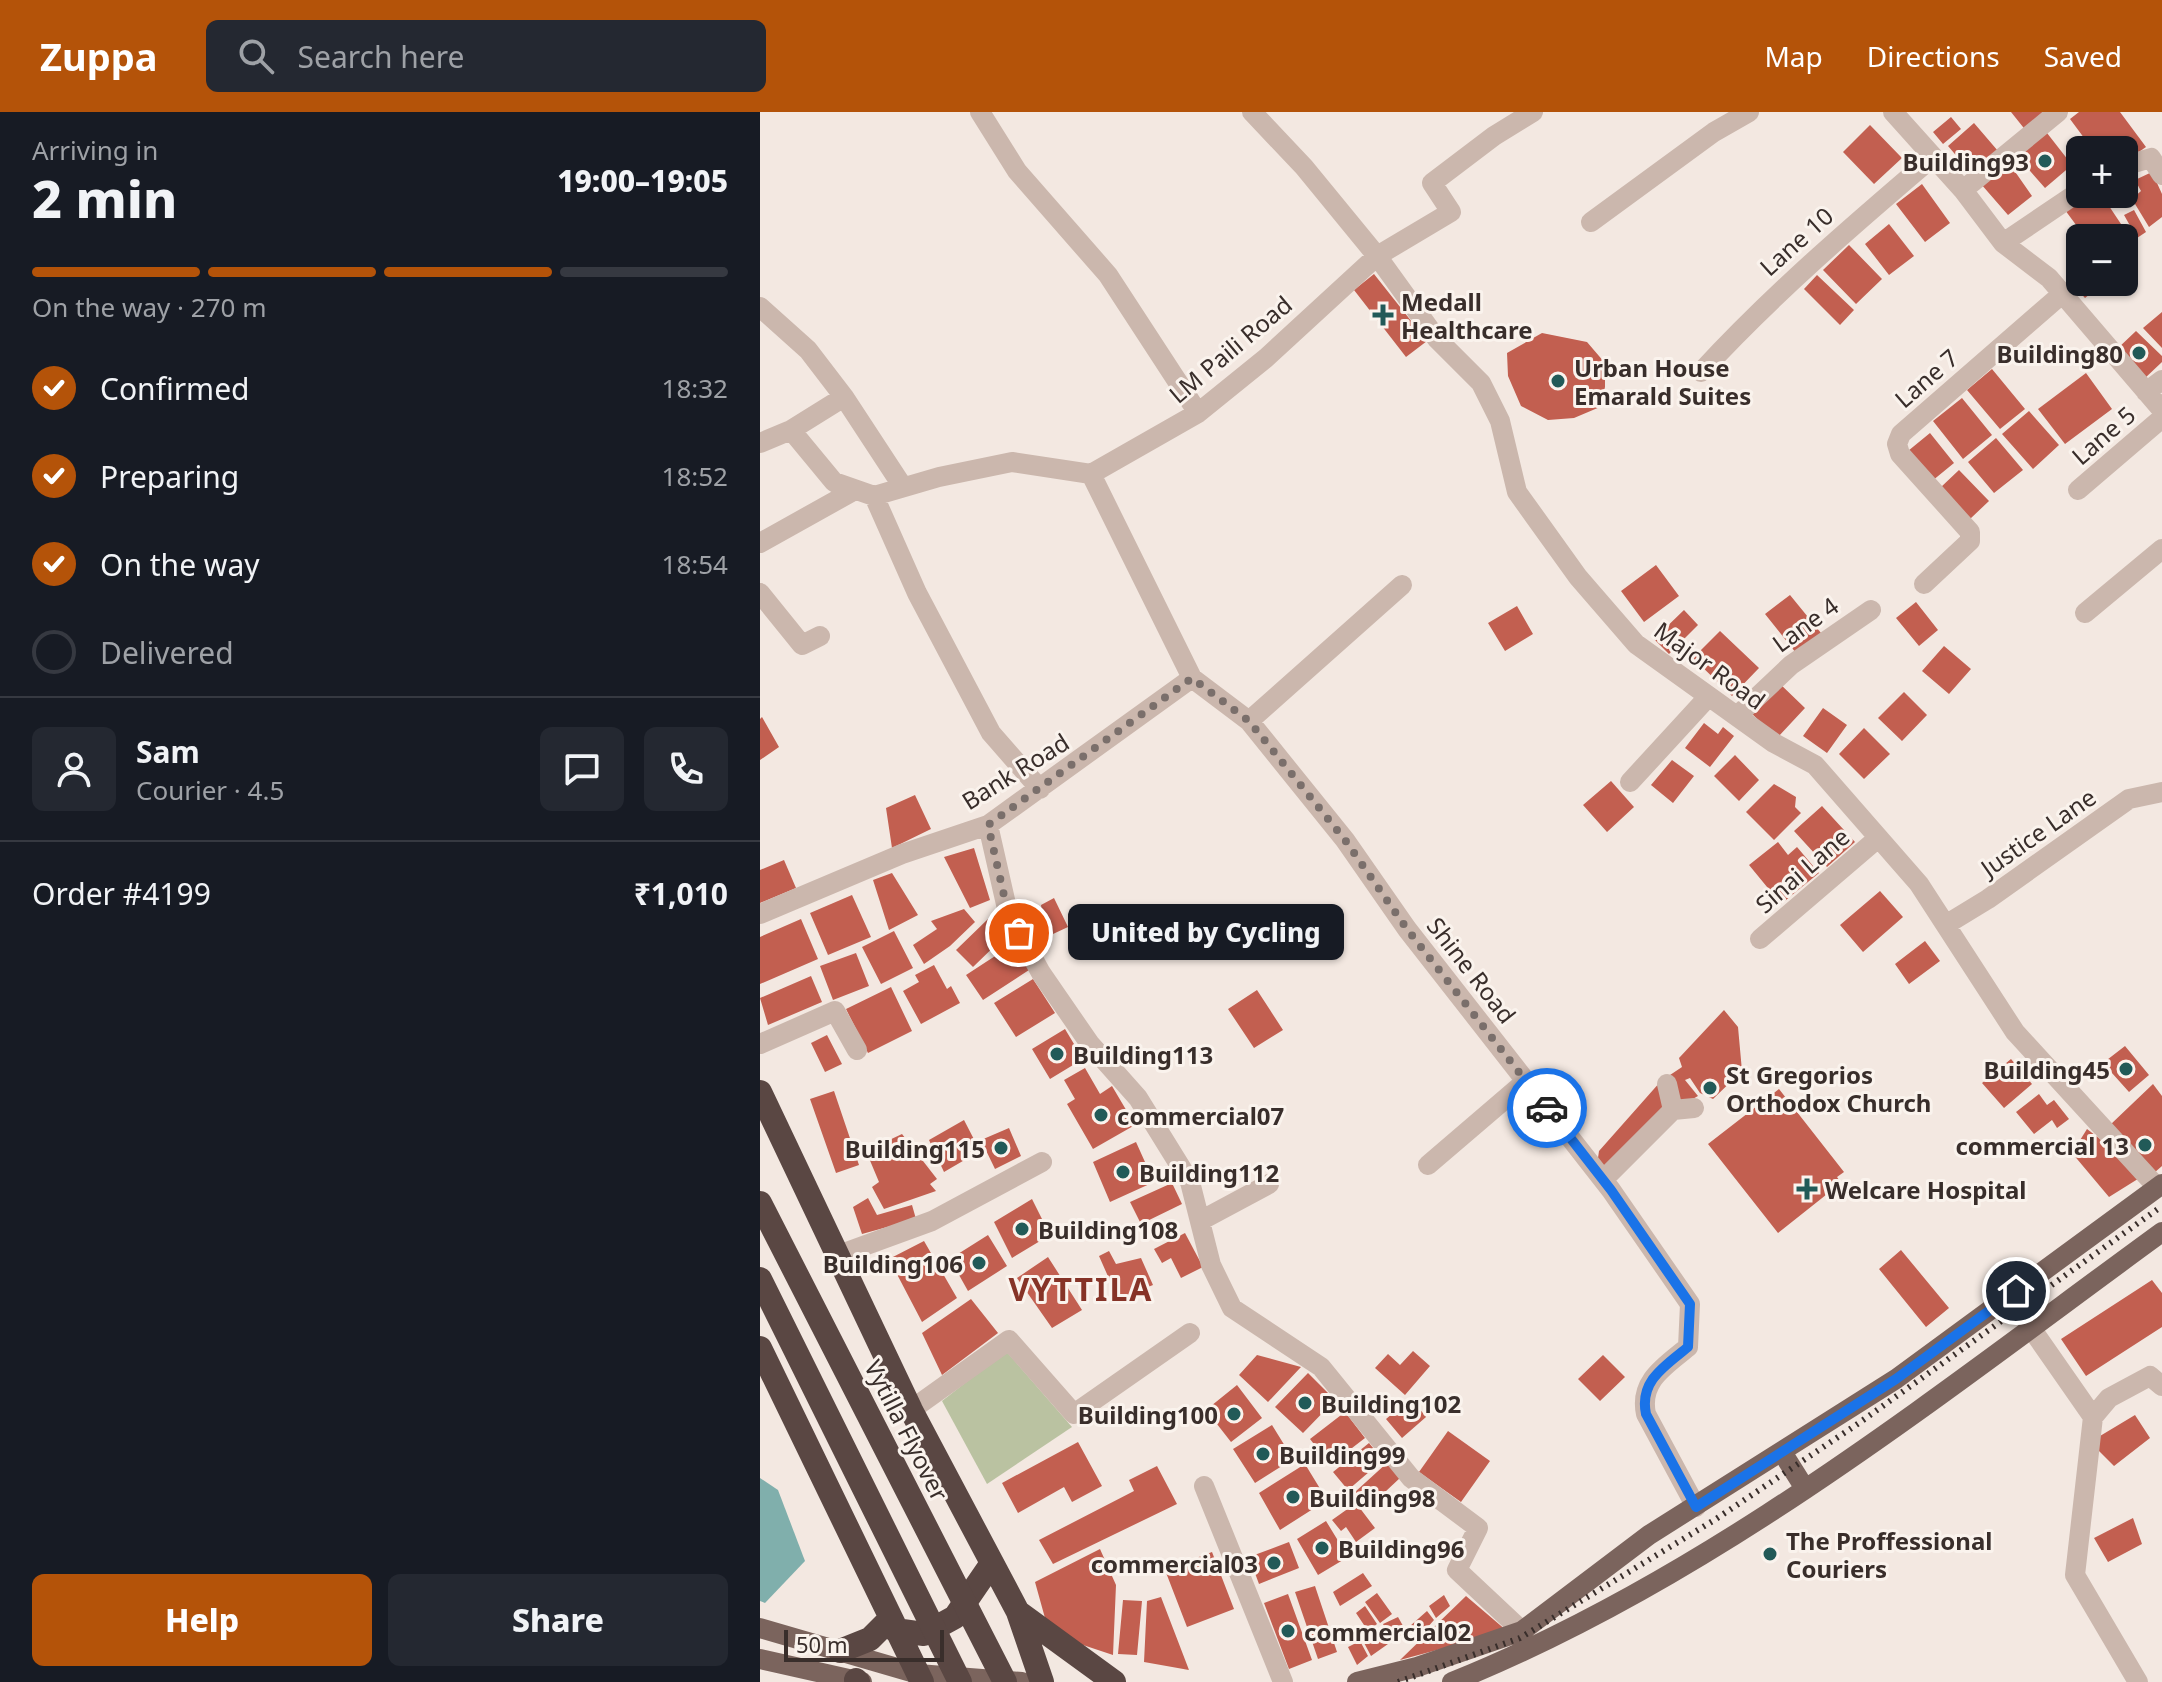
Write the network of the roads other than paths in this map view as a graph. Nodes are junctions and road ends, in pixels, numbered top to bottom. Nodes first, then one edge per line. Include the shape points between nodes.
1 (980, 112) edge
2 (1252, 112) edge
3 (1533, 112) edge
4 (1749, 112) edge
5 (1893, 112) edge
6 (2058, 112) edge
7 (1933, 157) junction
8 (2138, 162) edge
9 (2162, 175) edge
10 (1963, 190) junction
11 (2066, 200) edge
12 (1591, 222) dead end
13 (2003, 243) junction
14 (1377, 256) junction
15 (2062, 294) junction
16 (760, 307) edge
17 (1701, 372) dead end
18 (2154, 386) edge
19 (844, 397) junction
20 (2162, 410) edge
21 (1198, 413) junction
22 (2162, 418) edge
23 (791, 430) junction
24 (760, 443) edge
25 (1091, 474) junction
26 (903, 487) junction
27 (2078, 490) dead end
28 (865, 493) junction
29 (760, 543) edge
30 (2162, 549) edge
31 (1924, 584) dead end
32 (1402, 585) dead end
33 (760, 593) edge
34 (1871, 610) dead end
35 (2085, 613) dead end
36 (820, 636) dead end
37 (1192, 678) junction
38 (1709, 696) junction
39 (1737, 716) junction
40 (1249, 721) junction
41 (1630, 782) dead end
42 (1040, 789) junction
43 (2162, 792) edge
44 (988, 825) junction
45 (1877, 839) junction
46 (760, 914) edge
47 (1947, 924) junction
48 (1760, 939) dead end
49 (760, 1044) edge
50 (857, 1050) dead end
51 (1526, 1081) junction
52 (1667, 1084) dead end
53 (760, 1092) edge
54 (1694, 1108) dead end
55 (1673, 1110) junction
56 (1042, 1162) dead end
57 (1428, 1165) dead end
58 (1603, 1180) junction
59 (1269, 1184) dead end
60 (2160, 1186) edge
61 (760, 1203) edge
62 (1200, 1221) junction
63 (2162, 1232) edge
64 (836, 1256) junction
65 (760, 1279) edge
66 (2031, 1328) junction
67 (1190, 1333) dead end
68 (760, 1348) edge
69 (2162, 1386) edge
70 (911, 1410) junction
71 (2093, 1417) junction
72 (1782, 1452) junction
73 (1204, 1486) dead end
74 (1804, 1487) junction
75 (1696, 1507) junction
76 (992, 1563) junction
77 (1018, 1612) junction
78 (893, 1624) junction
79 (760, 1628) edge
80 (1522, 1631) junction
81 (840, 1651) junction
82 (760, 1659) edge
83 (920, 1678) edge
84 (859, 1681) edge
85 (960, 1682) edge
86 (1005, 1682) edge
87 (1022, 1682) edge
88 (1042, 1682) edge
89 (1114, 1682) edge
90 (1283, 1682) edge
91 (1357, 1682) edge
92 (1452, 1682) edge
93 (2138, 1682) edge

1 - 21 street via 1017,171 1108,275
2 - 14 street, Major Road
3 - 14 street, LM Paili Road via 1432,183 1451,212
4 - 12 street
5 - 7 street
6 - 10 street
7 - 10 street
7 - 17 street, Lane 10 via 1809,262
8 - 9 street via 2151,158
10 - 13 street
11 - 13 street
13 - 15 street
14 - 21 street, LM Paili Road
14 - 38 street, Major Road via 1437,339 1481,383 1500,421 1517,492 1578,577 1636,644
15 - 18 street
15 - 31 street, Lane 7 via 1901,434 1900,454 1970,532 1970,541
16 - 19 street via 808,350
18 - 20 street
19 - 23 street
19 - 26 street
21 - 25 street, LM Paili Road
22 - 27 street, Lane 5
23 - 24 street
23 - 28 street via 834,482
25 - 26 street via 1012,462
25 - 37 street, Shine Road
26 - 28 street
28 - 29 street
28 - 42 street via 991,733
30 - 35 street
32 - 40 street
33 - 36 street via 802,645
34 - 39 street, Lane 4 via 1791,665
37 - 40 street, Shine Road
37 - 42 street, Bank Road
38 - 39 street, Major Road
38 - 41 street
39 - 45 street, Major Road via 1815,765
40 - 51 street, Shine Road
42 - 44 street, Bank Road
43 - 47 street, Justice Lane via 2129,799
44 - 46 street, Bank Road via 902,854
44 - 62 street via 1008,913 1090,1044 1138,1098 1167,1141 1190,1182
45 - 47 street, Major Road
45 - 48 street, Sinai Lane
47 - 60 street, Major Road via 2015,1032
49 - 50 street via 835,1011
51 - 57 street
51 - 58 street, Shine Road
52 - 55 street
53 - 64 highway
54 - 55 street
55 - 58 street
56 - 64 street via 932,1221
58 - 75 street, Shine Road via 1690,1304 1688,1347 1654,1375 1643,1397 1646,1414
59 - 62 street
60 - 72 main road via 1896,1379
61 - 86 highway, Vytilla Flyover, bridge
62 - 80 street via 1211,1265 1232,1308 1321,1367 1411,1478 1478,1528 1457,1570
63 - 66 main road
64 - 70 highway
65 - 85 highway, bridge
66 - 71 street
66 - 74 main road
67 - 70 street via 1074,1414 1009,1340
68 - 78 highway
69 - 71 street via 2150,1376 2142,1379 2109,1398
70 - 76 highway
71 - 93 street via 2075,1575
72 - 74 main road
72 - 75 main road
73 - 90 street
74 - 92 main road via 1675,1572 1532,1650
75 - 80 main road via 1649,1535
76 - 77 highway
76 - 78 highway via 955,1617 924,1634
77 - 88 highway
77 - 89 highway
78 - 81 highway
78 - 83 highway
79 - 81 main road
80 - 91 main road
81 - 83 main road
82 - 84 main road
83 - 87 main road

